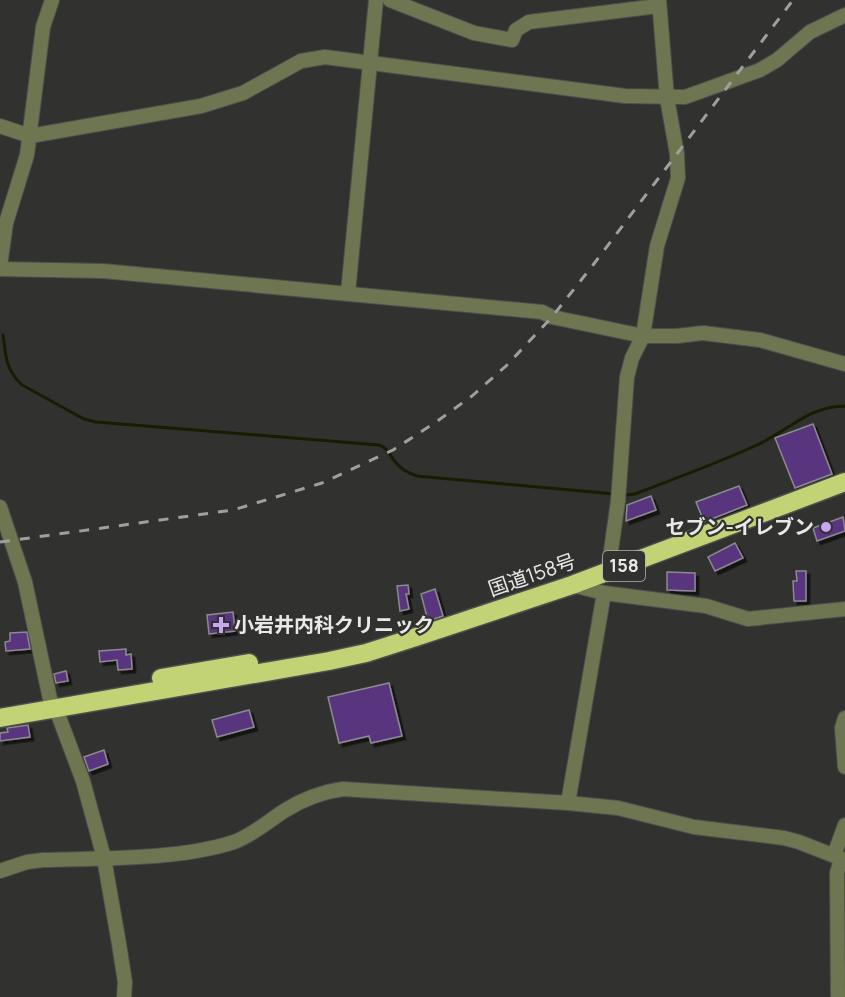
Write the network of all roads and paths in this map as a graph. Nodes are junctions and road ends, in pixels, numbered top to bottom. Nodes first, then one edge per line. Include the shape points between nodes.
1 (52, 0) edge
2 (376, 0) edge
3 (390, 0) edge
4 (659, 3) edge
5 (845, 15) edge
6 (371, 62) junction
7 (667, 98) junction
8 (0, 126) edge
9 (30, 136) junction
10 (0, 268) edge
11 (348, 293) junction
12 (643, 336) junction
13 (845, 364) edge
14 (845, 482) edge
15 (0, 507) edge
16 (608, 572) junction
17 (572, 585) junction
18 (604, 593) junction
19 (845, 609) edge
20 (53, 704) junction
21 (0, 708) edge
22 (0, 718) edge
23 (845, 718) edge
24 (845, 767) edge
25 (568, 803) junction
26 (845, 825) edge
27 (104, 858) junction
28 (840, 858) edge
29 (0, 871) edge
30 (124, 997) edge
31 (838, 997) edge

1 - 9 street via 43,27
2 - 6 street
3 - 4 street via 474,33 512,40 516,30 530,22
4 - 7 street
5 - 7 street via 810,32 760,70 685,97
6 - 7 street via 625,96
6 - 9 street via 325,57 301,61 243,93 201,106
6 - 11 street
7 - 12 street via 678,178 657,246
8 - 9 street
9 - 10 street via 6,223
10 - 11 street via 103,271
11 - 12 street via 542,312
12 - 13 street via 703,333 760,340
12 - 16 street via 627,377
14 - 16 highway, 国道158号 / 158
15 - 20 street via 25,582
16 - 17 highway, 国道158号 / 158
17 - 18 street
17 - 20 highway, 国道158号 / 158 via 399,642 217,668
18 - 19 street via 706,606 748,619
18 - 25 street
20 - 21 highway, 国道158号 / 158
20 - 22 highway, 国道158号 / 158
20 - 27 street via 83,781
23 - 24 street
25 - 27 street via 343,789 314,795 234,842 200,850
25 - 28 street via 618,808 694,827 784,838
26 - 28 street
27 - 29 street via 39,860
27 - 30 street
28 - 31 street

